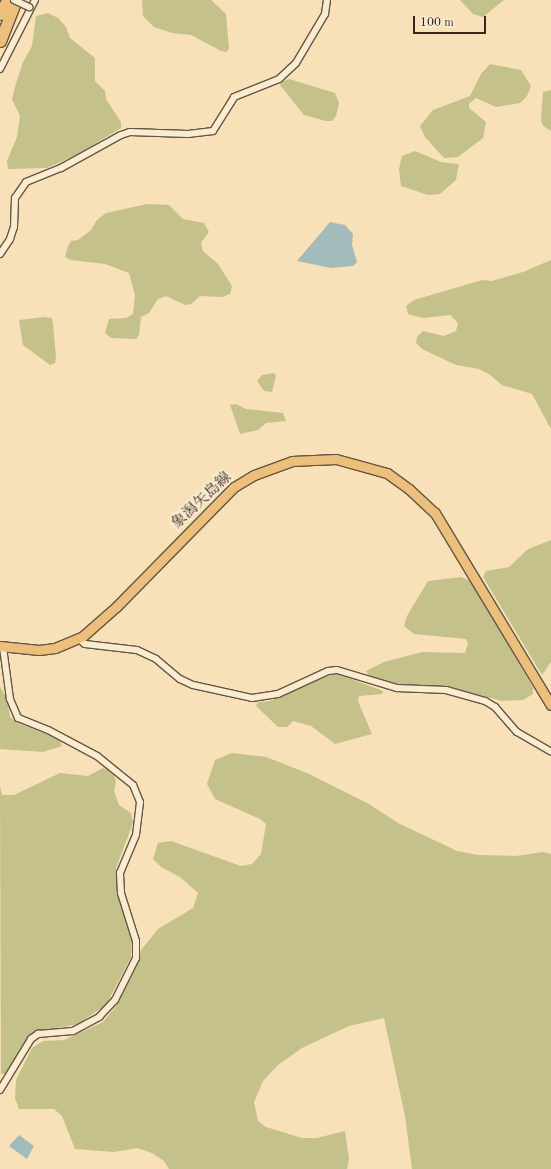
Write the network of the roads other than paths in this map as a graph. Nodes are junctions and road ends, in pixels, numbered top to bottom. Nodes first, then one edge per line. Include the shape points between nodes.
1 (35, 0) edge
2 (326, 0) edge
3 (11, 2) edge
4 (30, 7) junction
5 (0, 14) edge
6 (0, 41) edge
7 (0, 69) edge
8 (0, 254) edge
9 (78, 638) junction
10 (1, 646) edge
11 (551, 705) edge
12 (551, 752) edge
13 (0, 1090) edge

1 - 4 street
2 - 8 street via 325,14 296,63 279,79 234,97 213,131 188,134 120,134 61,168 26,182 15,198 14,227
3 - 4 street, bridge
3 - 5 highway
3 - 6 highway
4 - 7 street
9 - 10 main road, 象潟矢島線 via 55,648 38,650
9 - 11 main road, 象潟矢島線 via 105,617 234,487 280,464 307,459 336,459 387,473 435,513
9 - 12 street via 85,644 137,650 156,659 180,679 194,685 252,698 278,694 328,671 337,670 397,688 446,690 486,701 495,707 516,732
10 - 13 street via 10,699 18,718 48,730 97,756 133,785 140,802 136,835 120,872 121,893 136,941 136,958 115,1000 98,1017 73,1031 38,1034 31,1039

